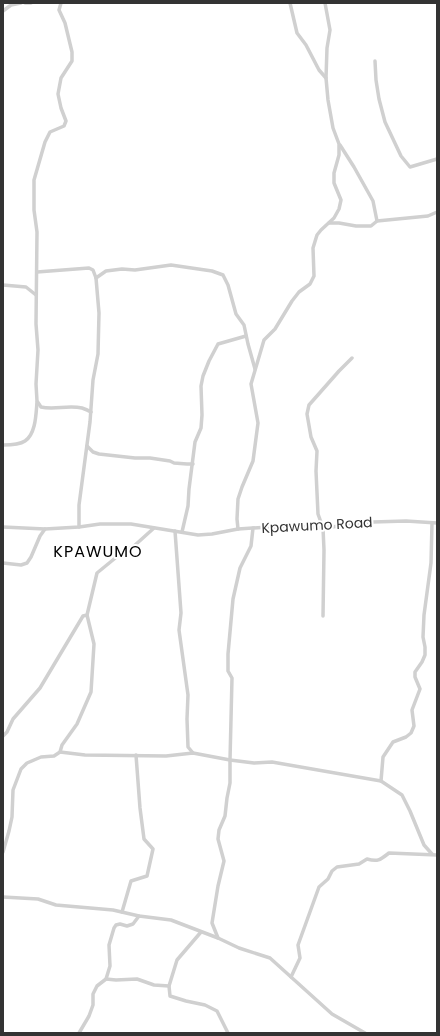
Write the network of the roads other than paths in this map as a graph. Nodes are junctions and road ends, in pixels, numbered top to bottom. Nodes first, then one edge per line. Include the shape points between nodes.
1 (21, 3) edge
2 (24, 3) edge
3 (31, 3) edge
4 (61, 3) edge
5 (290, 3) edge
6 (325, 3) edge
7 (3, 11) edge
8 (376, 61) dead end
9 (326, 78) junction
10 (339, 144) junction
11 (437, 159) edge
12 (437, 212) edge
13 (377, 221) junction
14 (329, 224) junction
15 (37, 272) junction
16 (96, 278) junction
17 (3, 285) edge
18 (36, 295) junction
19 (246, 336) junction
20 (352, 358) dead end
21 (255, 370) junction
22 (37, 401) junction
23 (90, 412) junction
24 (3, 445) edge
25 (87, 446) junction
26 (193, 464) junction
27 (432, 523) junction
28 (437, 523) edge
29 (3, 527) edge
30 (79, 527) junction
31 (154, 528) junction
32 (252, 528) junction
33 (323, 528) junction
34 (45, 529) junction
35 (238, 529) junction
36 (175, 531) junction
37 (182, 532) junction
38 (3, 563) edge
39 (87, 615) junction
40 (323, 616) dead end
41 (3, 736) edge
42 (60, 752) junction
43 (192, 753) junction
44 (136, 755) junction
45 (230, 760) junction
46 (381, 781) junction
47 (3, 852) edge
48 (432, 854) junction
49 (437, 855) edge
50 (3, 897) edge
51 (122, 912) junction
52 (140, 916) junction
53 (201, 932) junction
54 (218, 938) junction
55 (291, 977) junction
56 (106, 979) junction
57 (169, 986) junction
58 (78, 1033) edge
59 (228, 1033) edge
60 (365, 1033) edge

1 - 7 street via 11,5
2 - 3 street
4 - 15 street via 59,10 65,23 72,61 61,78 58,94 66,121 64,126 50,132 34,180
5 - 9 street via 297,33 318,70
6 - 9 street via 330,30
8 - 11 street via 376,80 385,122 401,156 410,167
9 - 10 street via 333,128
10 - 13 street via 373,201
10 - 14 street via 334,183 341,200 339,209
12 - 13 street via 428,216
13 - 14 street via 371,226
14 - 21 street via 317,235 313,248 314,276 310,284 299,292 275,329 264,340
15 - 16 street via 89,268 93,270
15 - 18 street
16 - 19 street via 106,271 170,265 223,275 236,314 244,325
16 - 23 street via 99,313 98,354
17 - 18 street via 26,286
18 - 22 street
19 - 21 street
19 - 26 street via 218,344 209,361 201,386 201,428 195,442
20 - 33 street via 310,405 307,414 311,437 317,451 318,514
21 - 35 street via 251,384 258,423 253,461 238,499
22 - 23 street via 40,407 47,409 69,407 83,408
22 - 24 street via 33,432 26,440
23 - 25 street
25 - 26 street via 99,454 150,458 174,464
25 - 30 street via 79,506
26 - 37 street
27 - 28 street, Kpawumo Road
27 - 33 street, Kpawumo Road via 373,522
27 - 46 street via 431,563 424,615 425,655 415,672 420,689 412,710 414,726 406,737 394,742 383,757
29 - 34 street, Kpawumo Road
30 - 31 street, Kpawumo Road via 131,524
30 - 34 street, Kpawumo Road
31 - 36 street, Kpawumo Road
31 - 39 street via 97,573
32 - 33 street, Kpawumo Road
32 - 35 street, Kpawumo Road
32 - 45 street via 251,546 240,568 231,620 228,660 228,671 232,678
33 - 40 street
34 - 38 street via 27,563
35 - 37 street, Kpawumo Road via 198,535
36 - 37 street, Kpawumo Road
36 - 43 street via 181,612 179,630 188,695 188,747
39 - 41 street via 83,616 40,688
39 - 42 street via 94,644 91,692 78,724 62,745
42 - 44 street via 85,755
42 - 47 street via 54,756 42,757 20,769 13,790 12,817
43 - 44 street via 166,756
43 - 45 street
44 - 51 street via 144,839 153,849 147,876 131,881
45 - 46 street via 272,762
45 - 54 street via 230,783 225,816 218,839 224,861 212,923
46 - 48 street via 402,795 424,845
48 - 49 street
48 - 55 street via 389,853 382,859 367,859 359,864 337,867 332,871 319,887 298,945 300,958
50 - 51 street via 38,899 56,905
51 - 52 street
52 - 53 street via 171,920
52 - 56 street via 133,924 120,924 114,928 109,945 110,966
53 - 54 street
53 - 57 street via 177,960
54 - 55 street via 270,958
55 - 60 street via 332,1014
56 - 57 street via 137,979 154,985
56 - 58 street via 97,986 89,1016
57 - 59 street via 170,996 205,1005 217,1011

